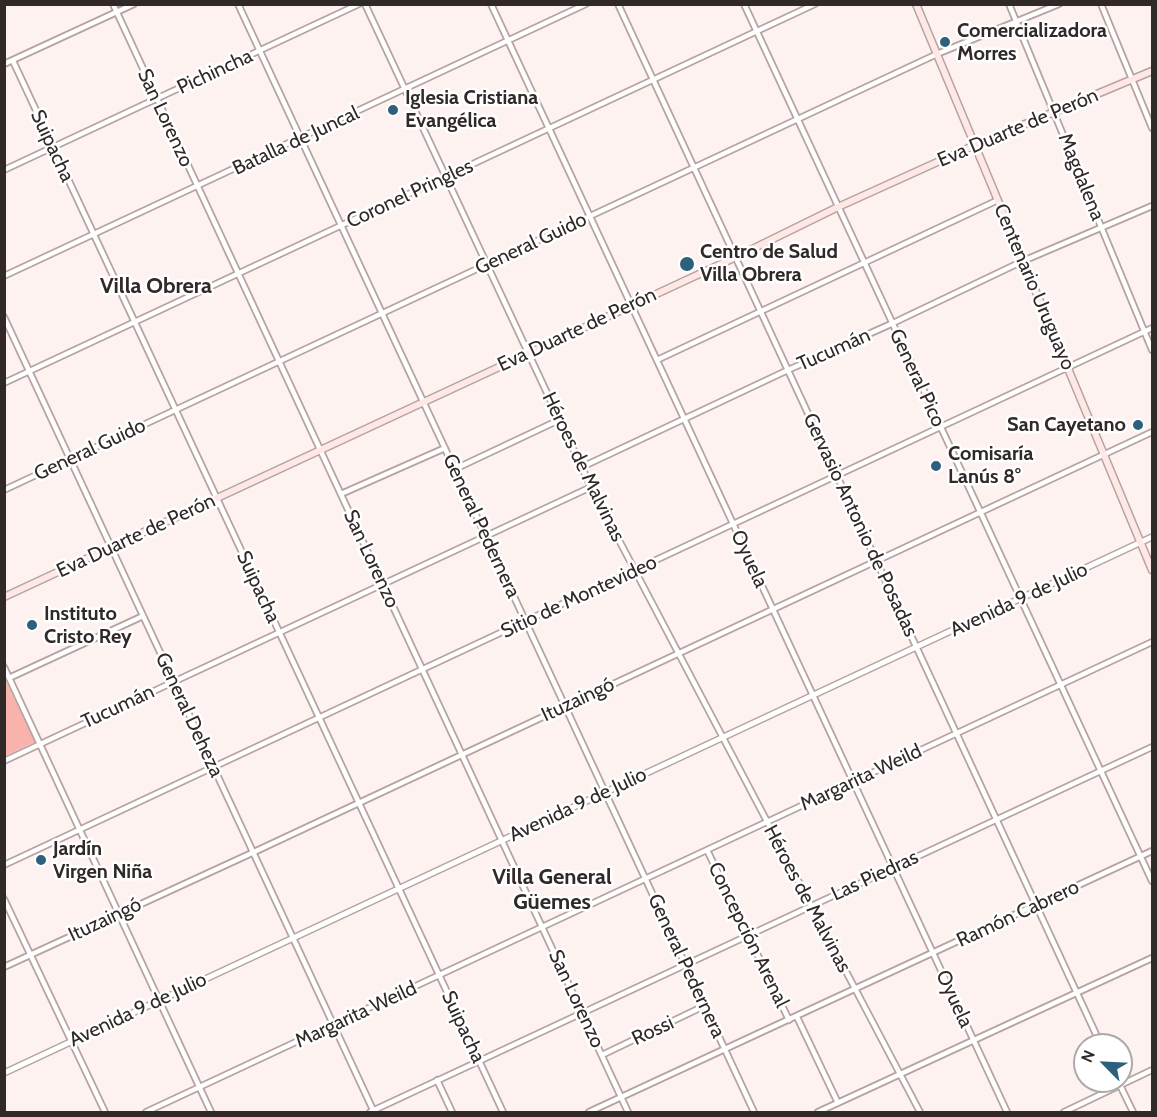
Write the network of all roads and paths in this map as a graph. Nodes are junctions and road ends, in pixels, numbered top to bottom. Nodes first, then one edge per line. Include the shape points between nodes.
1 (113, 4) edge
2 (134, 4) edge
3 (238, 4) edge
4 (359, 4) edge
5 (365, 4) edge
6 (491, 4) edge
7 (586, 4) edge
8 (618, 4) edge
9 (744, 4) edge
10 (815, 4) edge
11 (916, 4) edge
12 (1009, 4) edge
13 (1059, 4) edge
14 (1101, 4) edge
15 (117, 12) junction
16 (1016, 22) junction
17 (757, 32) junction
18 (509, 41) junction
19 (260, 51) junction
20 (937, 54) junction
21 (13, 61) junction
22 (4, 64) edge
23 (1152, 71) edge
24 (1133, 80) junction
25 (652, 81) junction
26 (404, 90) junction
27 (156, 99) junction
28 (1054, 113) junction
29 (796, 120) junction
30 (1152, 128) edge
31 (549, 129) junction
32 (301, 139) junction
33 (975, 145) junction
34 (53, 147) junction
35 (693, 168) junction
36 (4, 170) edge
37 (446, 177) junction
38 (197, 187) junction
39 (998, 200) junction
40 (1152, 206) edge
41 (838, 207) junction
42 (590, 216) junction
43 (342, 225) junction
44 (1101, 228) junction
45 (93, 235) junction
46 (736, 257) junction
47 (1023, 261) junction
48 (863, 263) junction
49 (486, 264) junction
50 (238, 274) junction
51 (4, 276) edge
52 (631, 305) junction
53 (761, 312) junction
54 (383, 313) junction
55 (4, 317) edge
56 (134, 322) junction
57 (891, 324) junction
58 (1152, 328) edge
59 (1145, 331) junction
60 (1152, 350) edge
61 (528, 353) junction
62 (657, 360) junction
63 (279, 361) junction
64 (1068, 368) junction
65 (788, 370) junction
66 (29, 371) junction
67 (4, 383) edge
68 (423, 401) junction
69 (175, 411) junction
70 (684, 419) junction
71 (559, 420) junction
72 (940, 428) junction
73 (1152, 432) edge
74 (445, 448) junction
75 (320, 450) junction
76 (1104, 455) junction
77 (70, 459) junction
78 (582, 467) junction
79 (455, 469) junction
80 (837, 476) junction
81 (591, 487) junction
82 (4, 490) edge
83 (341, 494) junction
84 (216, 499) junction
85 (980, 512) junction
86 (733, 525) junction
87 (486, 536) junction
88 (1152, 537) edge
89 (1141, 543) junction
90 (112, 548) junction
91 (877, 560) junction
92 (634, 570) junction
93 (1152, 570) edge
94 (383, 584) junction
95 (4, 597) edge
96 (1021, 599) junction
97 (773, 609) junction
98 (143, 616) junction
99 (526, 622) junction
100 (279, 632) junction
101 (1152, 642) edge
102 (918, 648) junction
103 (679, 652) junction
104 (4, 667) edge
105 (422, 669) junction
106 (9, 678) junction
107 (174, 681) junction
108 (1060, 684) junction
109 (813, 696) junction
110 (564, 706) junction
111 (319, 718) junction
112 (957, 733) junction
113 (723, 738) junction
114 (40, 744) junction
115 (1152, 747) edge
116 (462, 754) junction
117 (4, 761) edge
118 (213, 766) junction
119 (1101, 771) junction
120 (853, 782) junction
121 (606, 792) junction
122 (358, 803) junction
123 (996, 820) junction
124 (767, 822) junction
125 (80, 831) junction
126 (502, 840) junction
127 (707, 850) junction
128 (1152, 851) edge
129 (254, 852) junction
130 (1142, 856) junction
131 (4, 865) edge
132 (894, 867) junction
133 (645, 880) junction
134 (1152, 881) edge
135 (398, 889) junction
136 (4, 899) edge
137 (1037, 905) junction
138 (812, 906) junction
139 (119, 914) junction
140 (543, 926) junction
141 (748, 935) junction
142 (294, 937) junction
143 (933, 953) junction
144 (31, 955) junction
145 (1152, 958) edge
146 (685, 964) junction
147 (4, 967) edge
148 (439, 975) junction
149 (855, 989) junction
150 (1077, 993) junction
151 (160, 1000) junction
152 (704, 1006) junction
153 (583, 1012) junction
154 (797, 1017) junction
155 (789, 1020) junction
156 (334, 1026) junction
157 (1095, 1033) edge
158 (973, 1040) junction
159 (72, 1042) junction
160 (725, 1050) junction
161 (602, 1055) junction
162 (479, 1060) junction
163 (1152, 1070) edge
164 (4, 1073) edge
165 (900, 1074) junction
166 (1133, 1077) edge
167 (437, 1080) junction
168 (199, 1087) junction
169 (1101, 1093) edge
170 (1124, 1093) edge
171 (621, 1097) junction
172 (838, 1103) junction
173 (373, 1112) edge
174 (105, 1113) edge
175 (146, 1113) edge
176 (212, 1113) edge
177 (452, 1113) edge
178 (503, 1113) edge
179 (590, 1113) edge
180 (628, 1113) edge
181 (754, 1113) edge
182 (818, 1113) edge
183 (920, 1113) edge
184 (1007, 1113) edge
185 (1064, 1113) edge
186 (1133, 1113) edge

1 - 15 street, San Lorenzo
2 - 15 street
3 - 19 street, General Pedernera
4 - 19 street, Pichincha
5 - 26 street, Héroes de Malvinas
6 - 18 street, Oyuela
7 - 18 street, Batalla de Juncal
8 - 25 street, Gervasio Antonio de Posadas
9 - 17 street, General Pico
10 - 17 street, Coronel Pringles
11 - 20 main road, Centenario Uruguayo
12 - 16 street, Magdalena
13 - 16 street, General Guido
14 - 24 street
15 - 21 street
15 - 27 street, San Lorenzo
16 - 20 street, General Guido
16 - 28 street, Magdalena
17 - 25 street, Coronel Pringles
17 - 29 street, General Pico
18 - 26 street, Batalla de Juncal
18 - 31 street, Oyuela
19 - 27 street, Pichincha
19 - 32 street, General Pedernera
20 - 29 street, General Guido
20 - 33 main road, Centenario Uruguayo
21 - 22 street
21 - 34 street, Suipacha
23 - 24 main road, Eva Duarte de Perón
24 - 28 main road, Eva Duarte de Perón
24 - 30 street
25 - 31 street, Coronel Pringles
25 - 35 street, Gervasio Antonio de Posadas
26 - 32 street, Batalla de Juncal
26 - 37 street, Héroes de Malvinas
27 - 34 street, Pichincha
27 - 38 street, San Lorenzo
28 - 33 main road, Eva Duarte de Perón
28 - 44 street, Magdalena
29 - 35 street, General Guido
29 - 41 street, General Pico
31 - 37 street, Coronel Pringles
31 - 42 street, Oyuela
32 - 38 street, Batalla de Juncal
32 - 43 street, General Pedernera
33 - 39 main road, Centenario Uruguayo
33 - 41 main road, Eva Duarte de Perón
34 - 36 street, Pichincha
34 - 45 street, Suipacha
35 - 42 street, General Guido
35 - 46 street, Gervasio Antonio de Posadas
37 - 43 street, Coronel Pringles
37 - 49 street, Héroes de Malvinas
38 - 45 street, Batalla de Juncal
38 - 50 street, San Lorenzo
39 - 47 main road, Centenario Uruguayo
39 - 48 street
40 - 44 street, Tucumán
41 - 46 main road, Eva Duarte de Perón
41 - 48 street, General Pico
42 - 49 street, General Guido
42 - 52 street, Oyuela
43 - 50 street, Coronel Pringles
43 - 54 street, General Pedernera
44 - 47 street, Tucumán
44 - 59 street, Magdalena
45 - 51 street, Batalla de Juncal
45 - 56 street, Suipacha
46 - 52 main road, Eva Duarte de Perón
46 - 53 street, Gervasio Antonio de Posadas
47 - 57 street, Tucumán
47 - 64 main road, Centenario Uruguayo
48 - 53 street
48 - 57 street, General Pico
49 - 54 street, General Guido
49 - 61 street, Héroes de Malvinas
50 - 56 street, Coronel Pringles
50 - 63 street, San Lorenzo
52 - 61 main road, Eva Duarte de Perón
52 - 62 street, Oyuela
53 - 62 street
53 - 65 street, Gervasio Antonio de Posadas
54 - 63 street, General Guido
54 - 68 street, General Pedernera
55 - 66 street, General Deheza
56 - 66 street, Coronel Pringles
56 - 69 street, Suipacha
57 - 65 street, Tucumán
57 - 72 street, General Pico
58 - 59 street, Sitio de Montevideo
59 - 60 street, Magdalena
59 - 64 street, Sitio de Montevideo
61 - 68 main road, Eva Duarte de Perón
61 - 71 street, Héroes de Malvinas
62 - 70 street, Oyuela
63 - 69 street, General Guido
63 - 75 street, San Lorenzo
64 - 72 street, Sitio de Montevideo
64 - 76 main road, Centenario Uruguayo
65 - 70 street, Tucumán
65 - 80 street, Gervasio Antonio de Posadas
66 - 67 street, Coronel Pringles
66 - 77 street, General Deheza
68 - 74 street, General Pedernera
68 - 75 main road, Eva Duarte de Perón
69 - 77 street, General Guido
69 - 84 street, Suipacha
70 - 78 street, Tucumán
70 - 86 street, Oyuela
71 - 78 street, Héroes de Malvinas
71 - 79 street
72 - 80 street, Sitio de Montevideo
72 - 85 street, General Pico
73 - 76 street, Ituzaingó
74 - 79 street, General Pedernera
74 - 83 street
75 - 83 street, San Lorenzo
75 - 84 main road, Eva Duarte de Perón
76 - 85 street, Ituzaingó
76 - 89 main road, Centenario Uruguayo
77 - 82 street, General Guido
77 - 90 street, General Deheza
78 - 81 street, Héroes de Malvinas
79 - 87 street, General Pedernera
80 - 86 street, Sitio de Montevideo
80 - 91 street, Gervasio Antonio de Posadas
81 - 87 street, Tucumán
81 - 92 street, Héroes de Malvinas
83 - 94 street, San Lorenzo
84 - 90 main road, Eva Duarte de Perón
84 - 100 street, Suipacha
85 - 91 street, Ituzaingó
85 - 96 street, General Pico
86 - 92 street, Sitio de Montevideo
86 - 97 street, Oyuela
87 - 94 street, Tucumán
87 - 99 street, General Pedernera
88 - 89 street, Avenida 9 de Julio
89 - 93 main road, Centenario Uruguayo
89 - 96 street, Avenida 9 de Julio
90 - 95 main road, Eva Duarte de Perón
90 - 98 street, General Deheza
91 - 97 street, Ituzaingó
91 - 102 street, Gervasio Antonio de Posadas
92 - 99 street, Sitio de Montevideo
92 - 103 street, Héroes de Malvinas
94 - 100 street, Tucumán
94 - 105 street, San Lorenzo
96 - 102 street, Avenida 9 de Julio
96 - 108 street, General Pico
97 - 103 street, Ituzaingó
97 - 109 street, Oyuela
98 - 106 street
98 - 107 street, General Deheza
99 - 105 street, Sitio de Montevideo
99 - 110 street, General Pedernera
100 - 107 street, Tucumán
100 - 111 street, Suipacha
101 - 108 street, Margarita Weild
102 - 109 street, Avenida 9 de Julio
102 - 112 street, Gervasio Antonio de Posadas
103 - 110 street, Ituzaingó
103 - 113 street, Héroes de Malvinas
104 - 106 street
105 - 111 street, Sitio de Montevideo
105 - 116 street, San Lorenzo
106 - 114 street
107 - 114 street, Tucumán
107 - 118 street, General Deheza
108 - 112 street, Margarita Weild
108 - 119 street, General Pico
109 - 113 street, Avenida 9 de Julio
109 - 120 street, Oyuela
110 - 116 street, Ituzaingó
110 - 121 street, General Pedernera
111 - 118 street, Sitio de Montevideo
111 - 122 street, Suipacha
112 - 120 street, Margarita Weild
112 - 123 street, Gervasio Antonio de Posadas
113 - 121 street, Avenida 9 de Julio
113 - 124 street, Héroes de Malvinas
114 - 117 street, Tucumán
114 - 125 street
115 - 119 street, Las Piedras
116 - 122 street, Ituzaingó
116 - 126 street, San Lorenzo
118 - 125 street, Sitio de Montevideo
118 - 129 street, General Deheza
119 - 123 street, Las Piedras
119 - 130 street, General Pico
120 - 124 street, Margarita Weild
120 - 132 street, Oyuela
121 - 126 street, Avenida 9 de Julio
121 - 133 street, General Pedernera
122 - 129 street, Ituzaingó
122 - 135 street, Suipacha
123 - 132 street, Las Piedras
123 - 137 street, Gervasio Antonio de Posadas
124 - 127 street, Margarita Weild
124 - 138 street, Héroes de Malvinas
125 - 131 street, Sitio de Montevideo
125 - 139 street
126 - 135 street, Avenida 9 de Julio
126 - 140 street, San Lorenzo
127 - 133 street, Margarita Weild
127 - 141 street, Concepción Arenal
128 - 130 street, Ramón Cabrero
129 - 139 street, Ituzaingó
129 - 142 street, General Deheza
130 - 134 street, General Pico
130 - 137 street, Ramón Cabrero
132 - 138 street, Las Piedras
132 - 143 street, Oyuela
133 - 140 street, Margarita Weild
133 - 146 street, General Pedernera
135 - 142 street, Avenida 9 de Julio
135 - 148 street, Suipacha
136 - 144 street
137 - 143 street, Ramón Cabrero
137 - 150 street, Gervasio Antonio de Posadas
138 - 141 street, Las Piedras
138 - 149 street, Héroes de Malvinas
139 - 144 street, Ituzaingó
139 - 151 street
140 - 148 street, Margarita Weild
140 - 153 street, San Lorenzo
141 - 146 street, Las Piedras
141 - 155 street, Concepción Arenal
142 - 151 street, Avenida 9 de Julio
142 - 156 street, General Deheza
143 - 149 street, Ramón Cabrero
143 - 158 street, Oyuela
144 - 147 street, Ituzaingó
144 - 159 street
145 - 150 street
146 - 152 street, General Pedernera
146 - 153 street, Las Piedras
148 - 156 street, Margarita Weild
148 - 162 street, Suipacha
149 - 154 street, Ramón Cabrero
149 - 165 street, Héroes de Malvinas
150 - 157 street, Gervasio Antonio de Posadas
150 - 158 street
151 - 159 street, Avenida 9 de Julio
151 - 168 street
152 - 160 street, General Pedernera
152 - 161 street, Rossi
153 - 161 street, San Lorenzo
153 - 162 street, Las Piedras
154 - 155 street, Ramón Cabrero
154 - 172 street, Concepción Arenal
155 - 160 street, Ramón Cabrero
156 - 168 street, Margarita Weild
156 - 173 street, General Deheza
158 - 165 street
158 - 184 street, Oyuela
159 - 164 street, Avenida 9 de Julio
159 - 174 street
160 - 171 street, Ramón Cabrero
160 - 181 street, General Pedernera
161 - 171 street, San Lorenzo
162 - 167 street, Las Piedras
162 - 178 street, Suipacha
163 - 166 street
165 - 172 street
165 - 183 street, Héroes de Malvinas
167 - 173 street, Las Piedras
167 - 177 street
168 - 175 street, Margarita Weild
168 - 176 street
169 - 185 street
170 - 186 street
171 - 179 street, Ramón Cabrero
171 - 180 street, San Lorenzo
172 - 182 street

